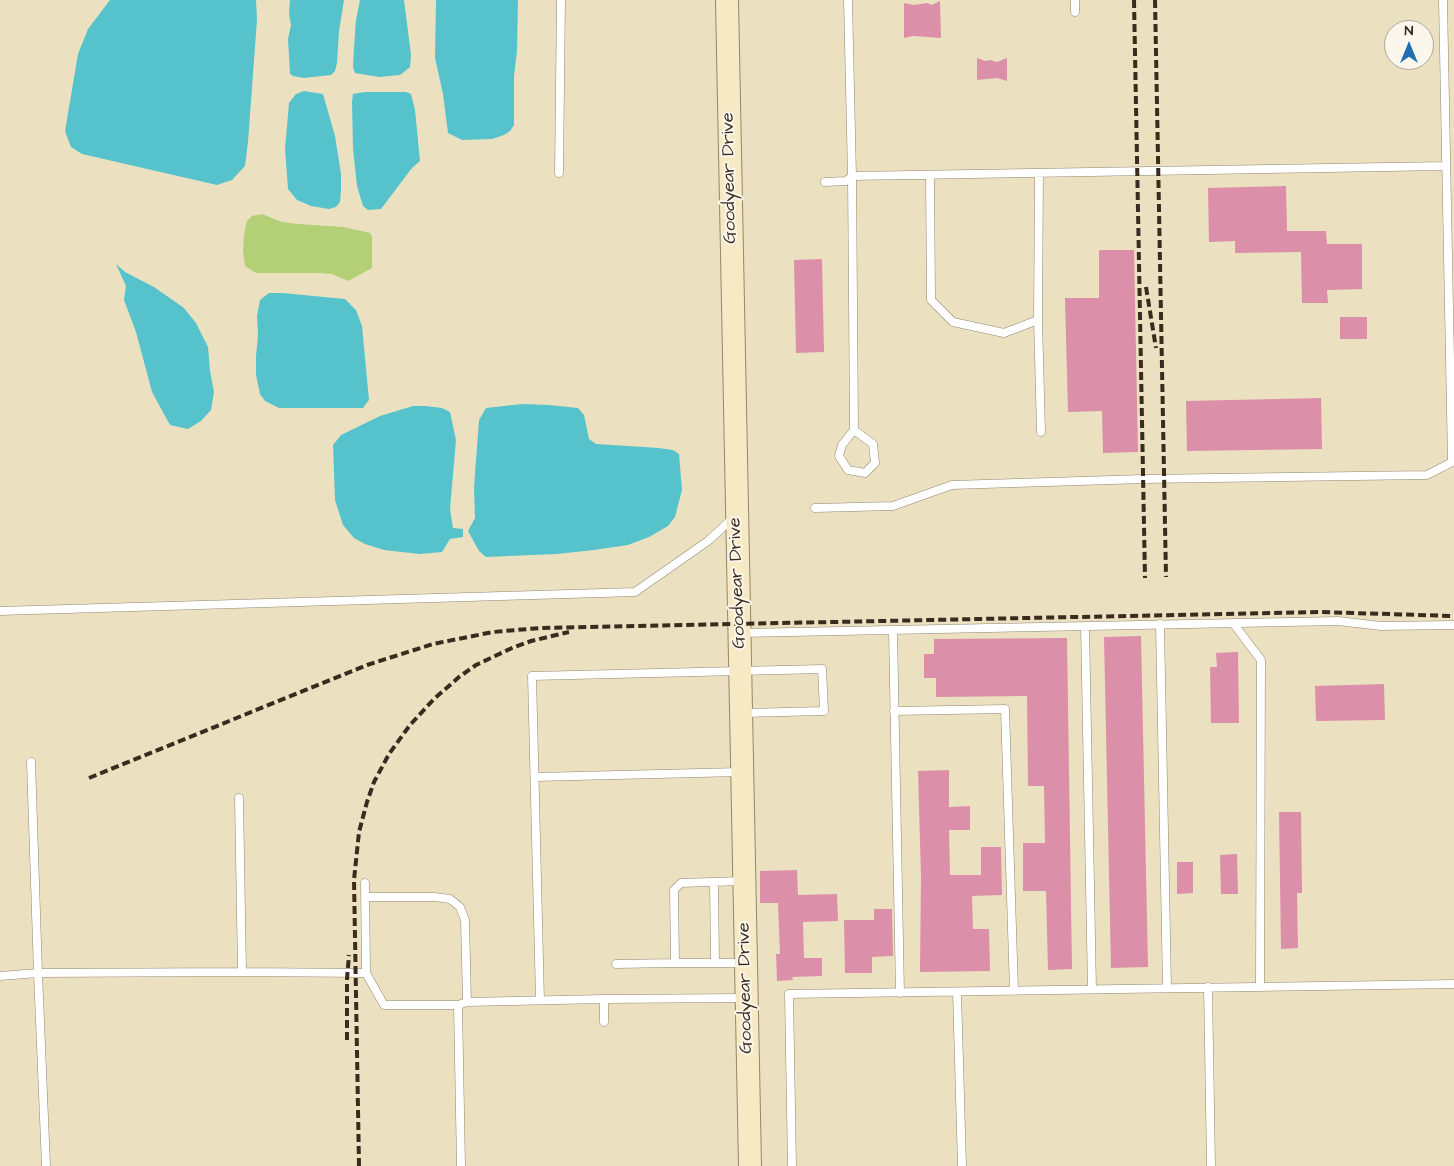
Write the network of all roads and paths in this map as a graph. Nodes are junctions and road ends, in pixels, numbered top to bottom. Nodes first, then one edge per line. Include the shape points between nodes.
1 (561, 0) edge
2 (727, 0) edge
3 (848, 0) edge
4 (1075, 0) edge
5 (1443, 0) edge
6 (1075, 12) dead end
7 (1446, 166) junction
8 (558, 173) dead end
9 (1039, 173) junction
10 (930, 175) junction
11 (852, 176) junction
12 (825, 182) dead end
13 (1038, 320) junction
14 (854, 430) junction
15 (1041, 432) dead end
16 (1453, 461) edge
17 (815, 508) dead end
18 (736, 515) junction
19 (0, 611) edge
20 (1233, 623) junction
21 (1160, 624) junction
22 (1454, 625) edge
23 (1085, 626) junction
24 (893, 630) junction
25 (739, 633) junction
26 (741, 671) junction
27 (894, 711) junction
28 (742, 713) junction
29 (31, 762) dead end
30 (742, 772) junction
31 (535, 777) junction
32 (239, 798) dead end
33 (744, 881) junction
34 (714, 882) junction
35 (365, 883) dead end
36 (365, 897) junction
37 (676, 963) junction
38 (715, 963) junction
39 (745, 963) junction
40 (616, 964) dead end
41 (242, 972) junction
42 (38, 973) junction
43 (366, 973) junction
44 (0, 976) edge
45 (1454, 984) edge
46 (1260, 986) junction
47 (1208, 987) junction
48 (1167, 988) junction
49 (1092, 989) junction
50 (1014, 990) junction
51 (900, 992) junction
52 (957, 992) junction
53 (746, 998) junction
54 (604, 999) junction
55 (540, 1000) junction
56 (467, 1002) junction
57 (458, 1005) junction
58 (604, 1022) dead end
59 (46, 1166) edge
60 (461, 1166) edge
61 (750, 1166) edge
62 (792, 1166) edge
63 (962, 1166) edge
64 (1211, 1166) edge

1 - 8 lane
2 - 18 street, Goodyear Drive
3 - 11 lane
4 - 6 lane
5 - 7 lane
7 - 9 lane
7 - 16 lane
9 - 10 lane
9 - 13 lane
10 - 11 lane
10 - 13 lane via 931,300 953,322 1004,333
11 - 12 lane via 846,181
11 - 14 lane
13 - 15 lane
14 - 14 lane via 842,444 839,456 848,470 865,473 875,462 873,444
16 - 17 lane via 1427,475 952,485 893,506
18 - 19 lane via 708,541 635,592
18 - 25 street, Goodyear Drive
20 - 21 lane
20 - 22 lane via 1338,621 1381,626
20 - 46 lane via 1261,660
21 - 23 lane
21 - 48 lane
23 - 24 lane
23 - 49 lane
24 - 25 lane
24 - 27 lane
25 - 26 street, Goodyear Drive
26 - 28 street, Goodyear Drive
26 - 28 lane via 822,669 824,711
26 - 31 lane via 532,676
27 - 50 lane via 1005,709
27 - 51 lane
28 - 30 street, Goodyear Drive
29 - 42 lane
30 - 31 lane
30 - 33 street, Goodyear Drive
31 - 55 lane
32 - 41 lane
33 - 34 lane
33 - 39 street, Goodyear Drive
34 - 37 lane via 681,883 674,890
34 - 38 lane
35 - 36 lane
36 - 43 lane
36 - 56 lane via 435,897 450,899 460,907 465,920
37 - 38 lane
37 - 40 lane
38 - 39 lane
39 - 53 street, Goodyear Drive
41 - 42 lane
41 - 43 lane
42 - 44 lane
42 - 59 lane
43 - 57 lane via 384,1005
45 - 46 lane
46 - 47 lane
47 - 48 lane
47 - 64 lane
48 - 49 lane
49 - 50 lane
50 - 52 lane
51 - 52 lane
51 - 62 lane via 789,994
52 - 63 lane
53 - 54 lane
53 - 61 street, Goodyear Drive
54 - 55 lane
54 - 58 lane
55 - 56 lane
56 - 57 lane
57 - 60 lane

